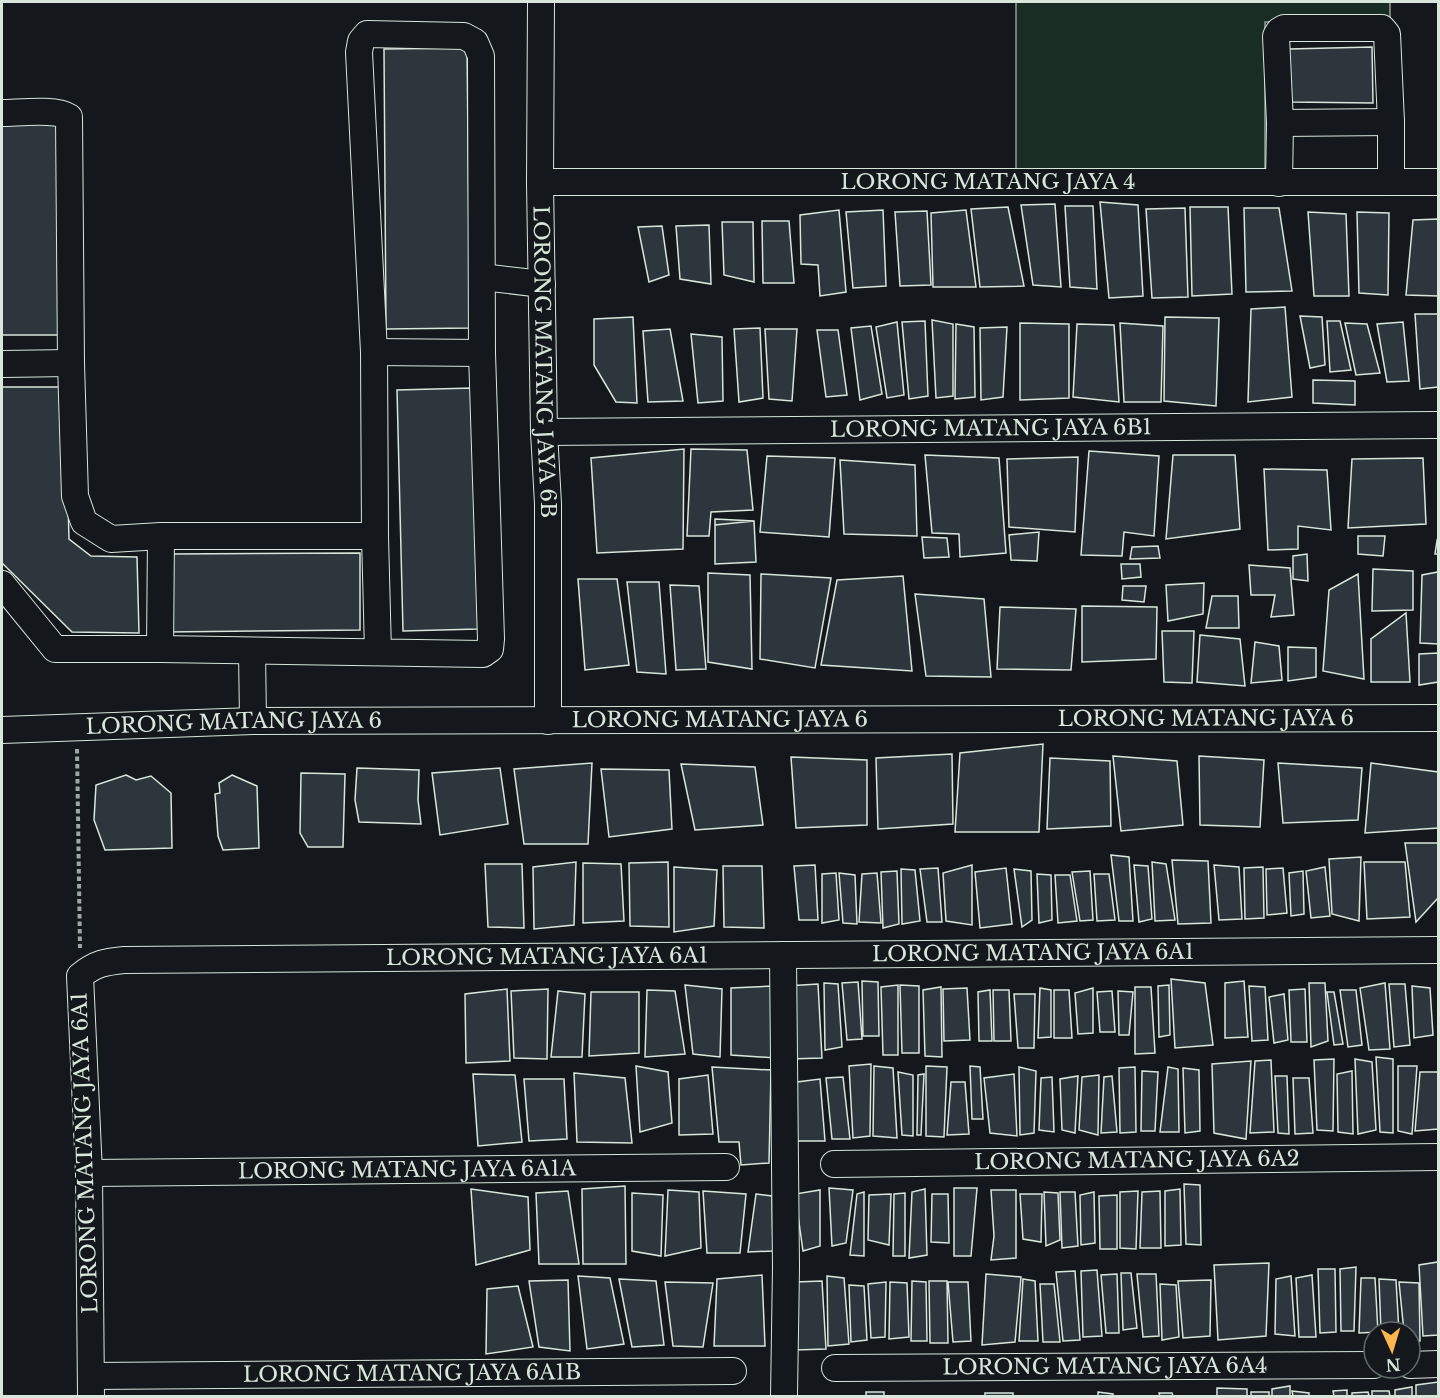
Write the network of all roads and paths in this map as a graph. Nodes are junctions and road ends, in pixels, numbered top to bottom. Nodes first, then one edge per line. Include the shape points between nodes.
1 (542, 2) edge
2 (2, 113) edge
3 (1391, 122) junction
4 (1280, 123) junction
5 (540, 182) junction
6 (1391, 182) junction
7 (1438, 182) edge
8 (1279, 183) junction
9 (482, 277) junction
10 (542, 284) junction
11 (374, 352) junction
12 (482, 353) junction
13 (71, 363) junction
14 (2, 364) edge
15 (1438, 425) edge
16 (544, 432) junction
17 (375, 536) junction
18 (161, 537) junction
19 (2, 584) edge
20 (160, 649) junction
21 (252, 651) junction
22 (378, 652) junction
23 (1438, 718) edge
24 (253, 721) junction
25 (548, 721) junction
26 (77, 728) junction
27 (2, 730) edge
28 (1438, 950) edge
29 (783, 954) junction
30 (80, 976) junction
31 (1438, 1157) edge
32 (834, 1164) dead end
33 (726, 1167) dead end
34 (89, 1173) junction
35 (1438, 1364) edge
36 (1362, 1365) edge
37 (1422, 1365) edge
38 (834, 1368) dead end
39 (733, 1371) dead end
40 (91, 1386) edge
41 (784, 1396) edge

1 - 5 street, LORONG MATANG JAYA 6B
2 - 13 street via 54,112 69,117
3 - 4 street
3 - 4 street via 1388,42 1382,28 1284,28 1276,36
3 - 6 street
4 - 8 street
5 - 8 street, LORONG MATANG JAYA 4
5 - 10 street, LORONG MATANG JAYA 6B
6 - 7 street, LORONG MATANG JAYA 4
6 - 8 street, LORONG MATANG JAYA 4
9 - 10 street
9 - 11 street via 481,56 476,42 464,36 367,34 359,52
9 - 12 street
10 - 16 street, LORONG MATANG JAYA 6B
11 - 12 street
11 - 17 street
12 - 22 street via 490,649 483,654
13 - 14 street
13 - 18 street via 75,496 84,522 111,538
15 - 16 street, LORONG MATANG JAYA 6B1
16 - 25 street, LORONG MATANG JAYA 6B via 548,504
17 - 18 street
17 - 22 street
18 - 20 street
19 - 20 street via 55,649
20 - 21 street
21 - 22 street
21 - 24 street
23 - 25 street, LORONG MATANG JAYA 6
24 - 25 street, LORONG MATANG JAYA 6
24 - 26 street, LORONG MATANG JAYA 6
26 - 27 street, LORONG MATANG JAYA 6
26 - 30 path
28 - 29 street, LORONG MATANG JAYA 6A1
29 - 30 street, LORONG MATANG JAYA 6A1 via 124,960 102,962
29 - 41 street
30 - 34 street, LORONG MATANG JAYA 6A1
31 - 32 street, LORONG MATANG JAYA 6A2
33 - 34 street, LORONG MATANG JAYA 6A1A
34 - 40 street, LORONG MATANG JAYA 6A1
35 - 37 street
36 - 38 street, LORONG MATANG JAYA 6A4
39 - 40 street, LORONG MATANG JAYA 6A1B

